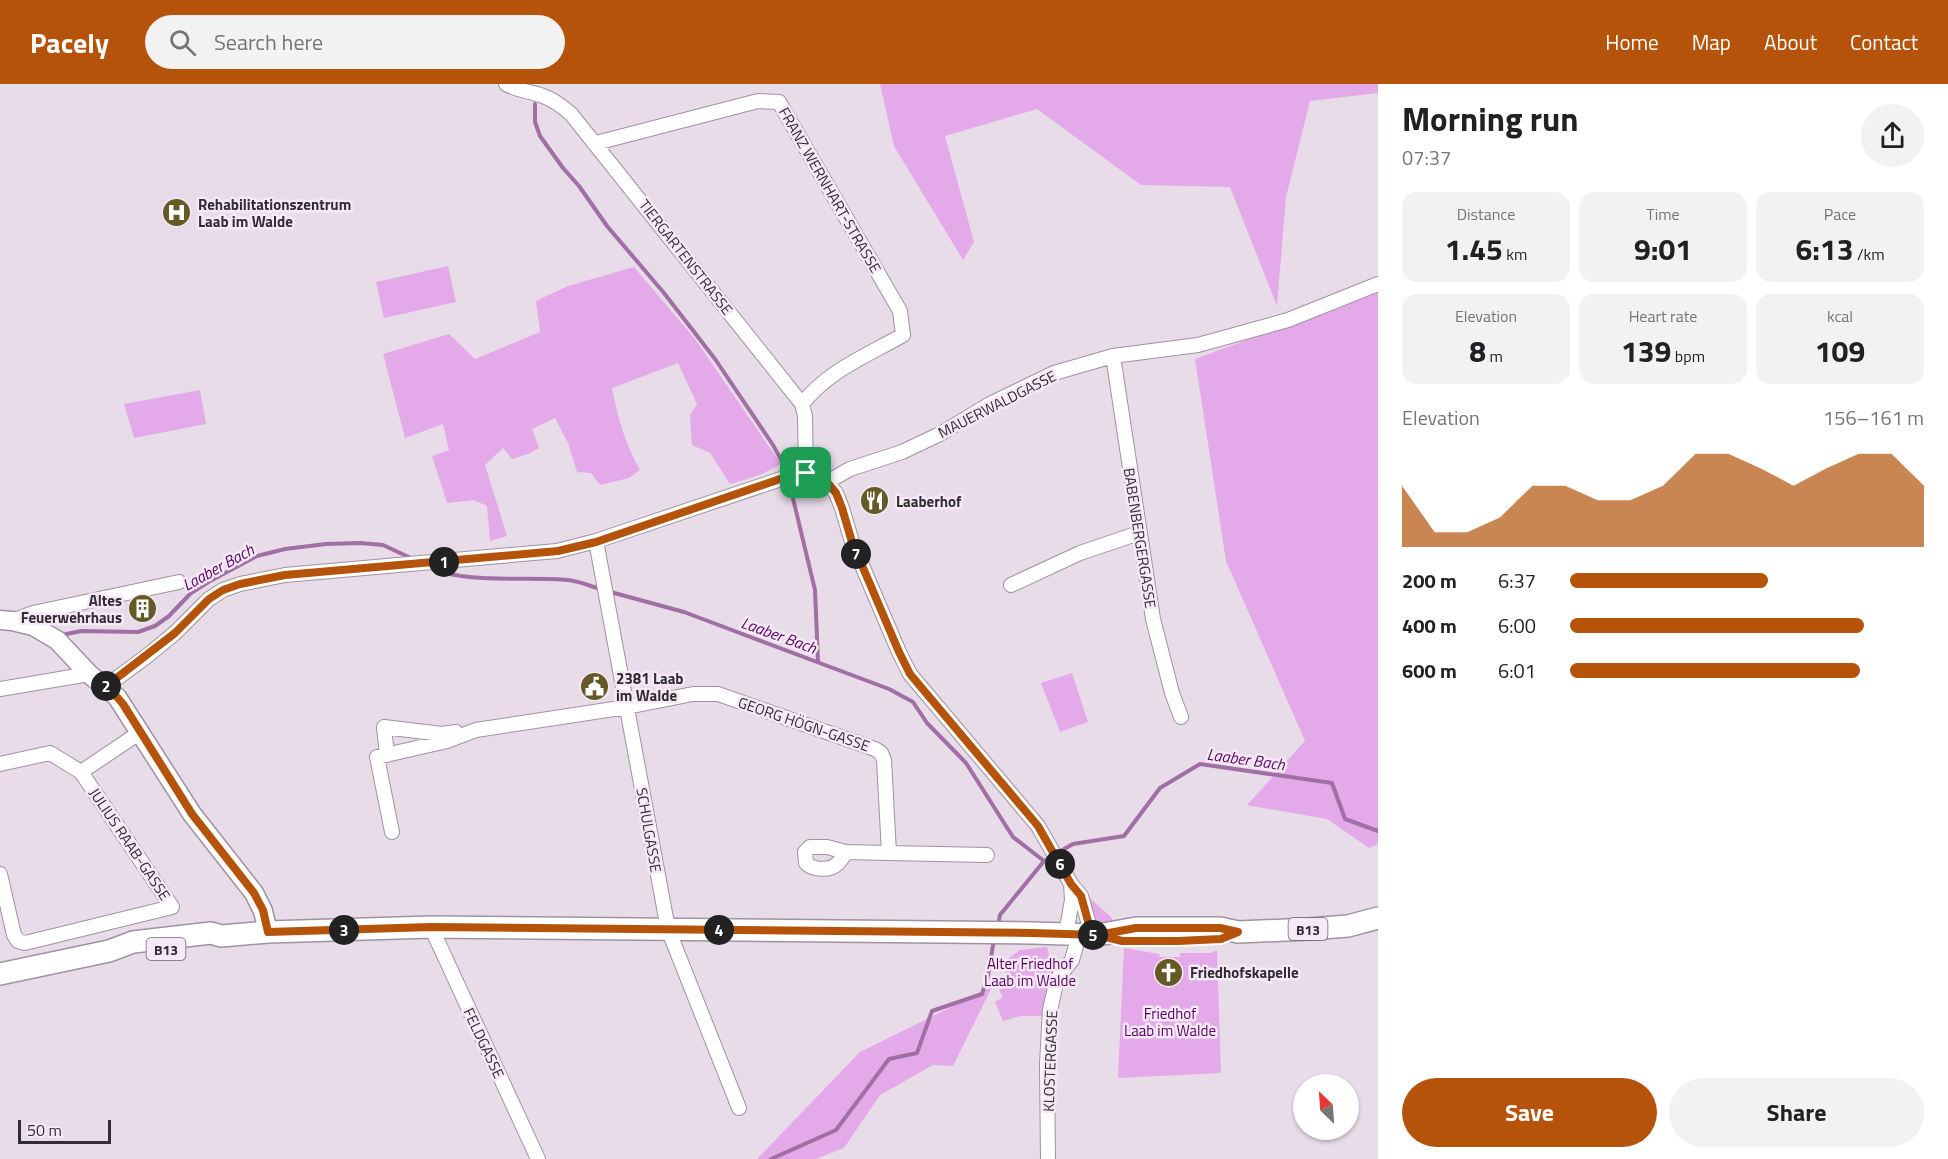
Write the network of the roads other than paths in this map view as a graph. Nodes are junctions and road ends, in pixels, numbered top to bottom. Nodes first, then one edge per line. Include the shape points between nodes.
1 (506, 84) edge
2 (596, 143) junction
3 (1378, 284) edge
4 (1113, 356) junction
5 (802, 404) junction
6 (806, 473) junction
7 (827, 482) junction
8 (1139, 533) junction
9 (596, 542) junction
10 (179, 582) dead end
11 (1011, 585) dead end
12 (6, 620) edge
13 (89, 674) junction
14 (105, 687) junction
15 (0, 689) edge
16 (627, 707) junction
17 (1181, 717) dead end
18 (476, 730) junction
19 (140, 733) junction
20 (387, 755) junction
21 (0, 764) edge
22 (81, 772) junction
23 (393, 832) dead end
24 (846, 852) dead end
25 (889, 853) junction
26 (987, 855) dead end
27 (0, 874) edge
28 (1071, 884) junction
29 (1378, 918) edge
30 (431, 927) junction
31 (668, 929) junction
32 (268, 932) junction
33 (1083, 935) junction
34 (0, 974) edge
35 (739, 1108) dead end
36 (538, 1159) edge
37 (1048, 1159) edge

1 - 2 street, TIERGARTENSTRASSE via 555,101
2 - 5 street, TIERGARTENSTRASSE
2 - 5 street, FRANZ WERNHART-STRASSE via 758,101 779,102 900,310 903,335 828,377
3 - 4 street, MAUERWALDGASSE via 1288,320 1198,345
4 - 7 street, MAUERWALDGASSE via 1054,373 911,448 850,468
4 - 8 street, BABENBERGERGASSE
5 - 6 street
6 - 7 street
6 - 9 street
7 - 28 street via 838,498 852,542 910,674 1038,826
8 - 11 street via 1080,553
8 - 17 street, BABENBERGERGASSE via 1153,619
9 - 14 street via 558,551 285,575 240,584 209,599 175,633
9 - 16 street, SCHULGASSE
10 - 12 street
12 - 13 street via 44,632
13 - 14 street
13 - 15 street
14 - 19 street via 117,697
16 - 18 street, GEORG HÖGN-GASSE
16 - 25 street, GEORG HÖGN-GASSE via 693,694 718,694 875,748 884,760
16 - 31 street, SCHULGASSE
18 - 20 street
18 - 20 street via 442,734 384,728
19 - 22 street, JULIUS RAAB-GASSE
19 - 32 street via 192,814 254,893
20 - 23 street via 377,757
21 - 22 street, JULIUS RAAB-GASSE via 50,753
22 - 27 street, JULIUS RAAB-GASSE via 172,907 25,943 18,941 15,934
24 - 25 street
25 - 26 street
28 - 33 street, KLOSTERGASSE
28 - 33 street via 1081,896 1088,921
29 - 33 main road, B13 via 1348,926 1238,932 1221,939 1122,941
30 - 31 main road, B13
30 - 32 main road, B13
30 - 36 street, FELDGASSE
31 - 33 main road, B13
31 - 35 street, SCHULGASSE
32 - 34 main road, B13 via 221,936 213,944 134,954 109,951
33 - 37 street, KLOSTERGASSE via 1072,960 1057,979 1050,1010

